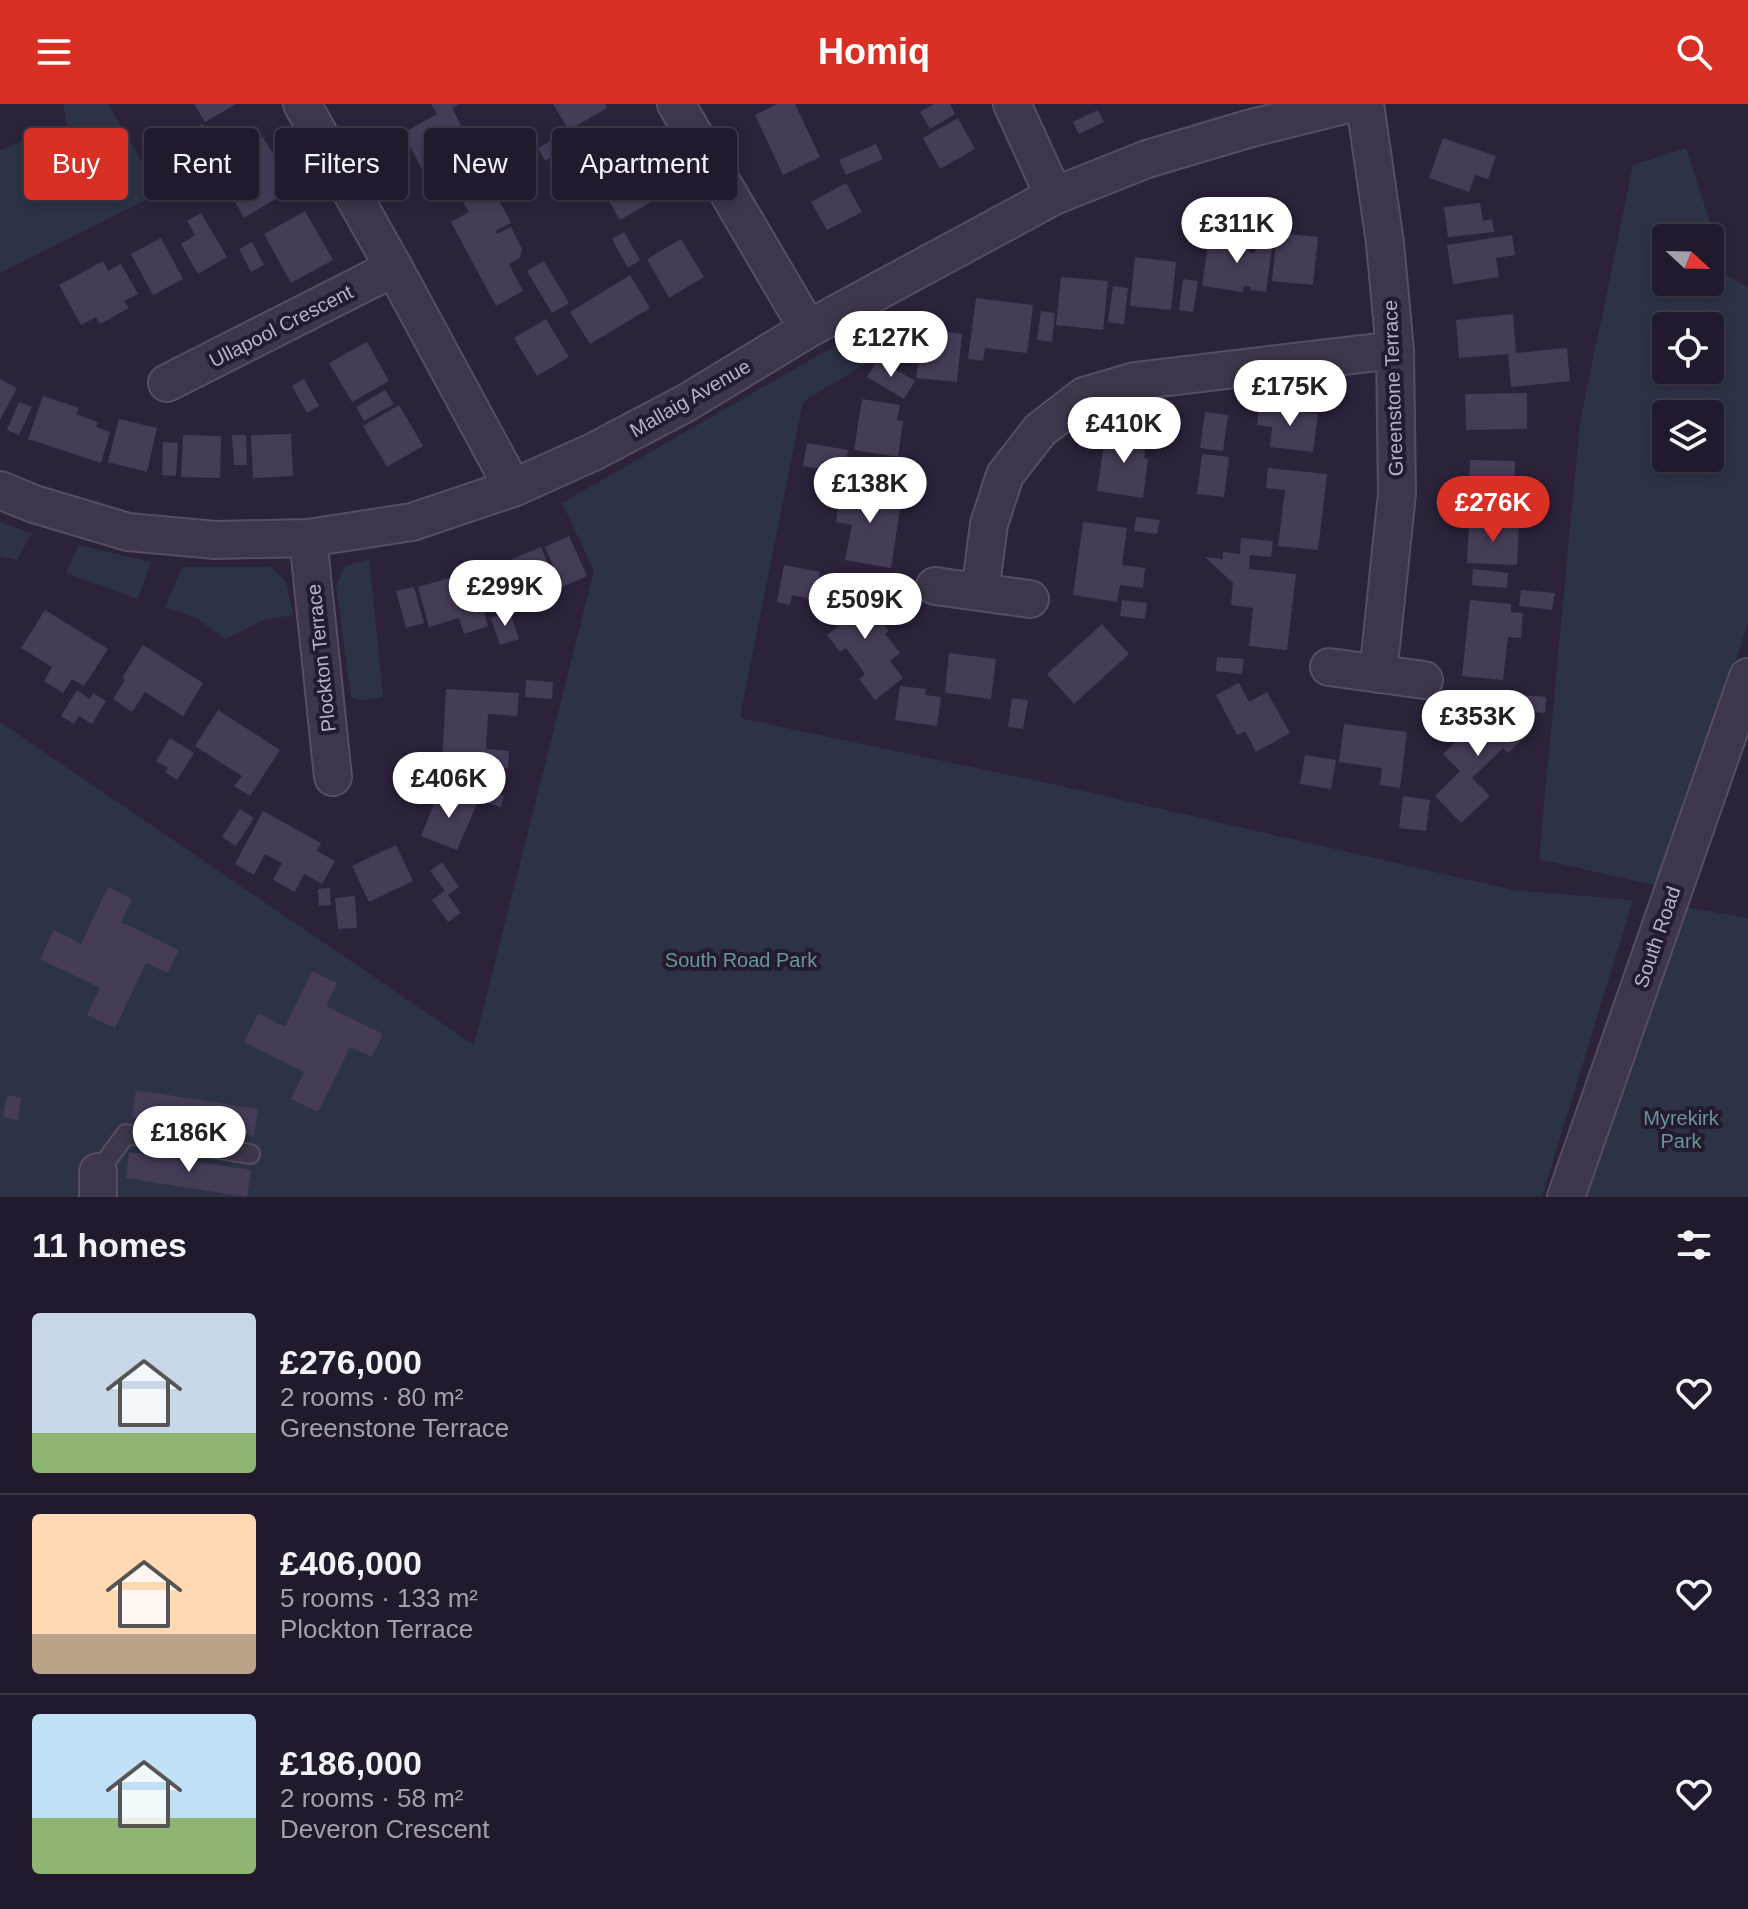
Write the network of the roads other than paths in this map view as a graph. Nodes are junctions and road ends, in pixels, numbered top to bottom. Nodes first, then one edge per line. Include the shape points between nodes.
1 (302, 104) edge
2 (676, 104) edge
3 (1012, 104) edge
4 (1348, 104) edge
5 (1365, 104) edge
6 (1054, 196) junction
7 (394, 268) junction
8 (808, 329) junction
9 (1395, 350) junction
10 (167, 383) dead end
11 (513, 488) junction
12 (0, 490) edge
13 (308, 538) junction
14 (935, 586) dead end
15 (980, 592) junction
16 (1030, 599) dead end
17 (1329, 667) dead end
18 (1378, 674) junction
19 (1748, 677) edge
20 (1424, 680) dead end
21 (333, 777) dead end
22 (250, 1154) dead end
23 (98, 1184) edge
24 (1566, 1197) edge

1 - 7 street
2 - 8 street
3 - 6 street
4 - 6 street, Mallaig Avenue via 1147,159
5 - 9 street, Greenstone Terrace
6 - 8 street, Mallaig Avenue
7 - 10 street, Ullapool Crescent
7 - 11 street
8 - 11 street, Mallaig Avenue via 686,403
9 - 15 street via 1135,381 1084,396 1040,430 1005,475 989,524
9 - 18 street, Greenstone Terrace via 1397,494
11 - 13 street, Mallaig Avenue via 412,522
12 - 13 street, Mallaig Avenue via 128,532 215,540
13 - 21 street, Plockton Terrace
14 - 15 street
15 - 16 street
17 - 18 street
18 - 20 street
19 - 24 street, South Road
22 - 23 lane via 126,1134

